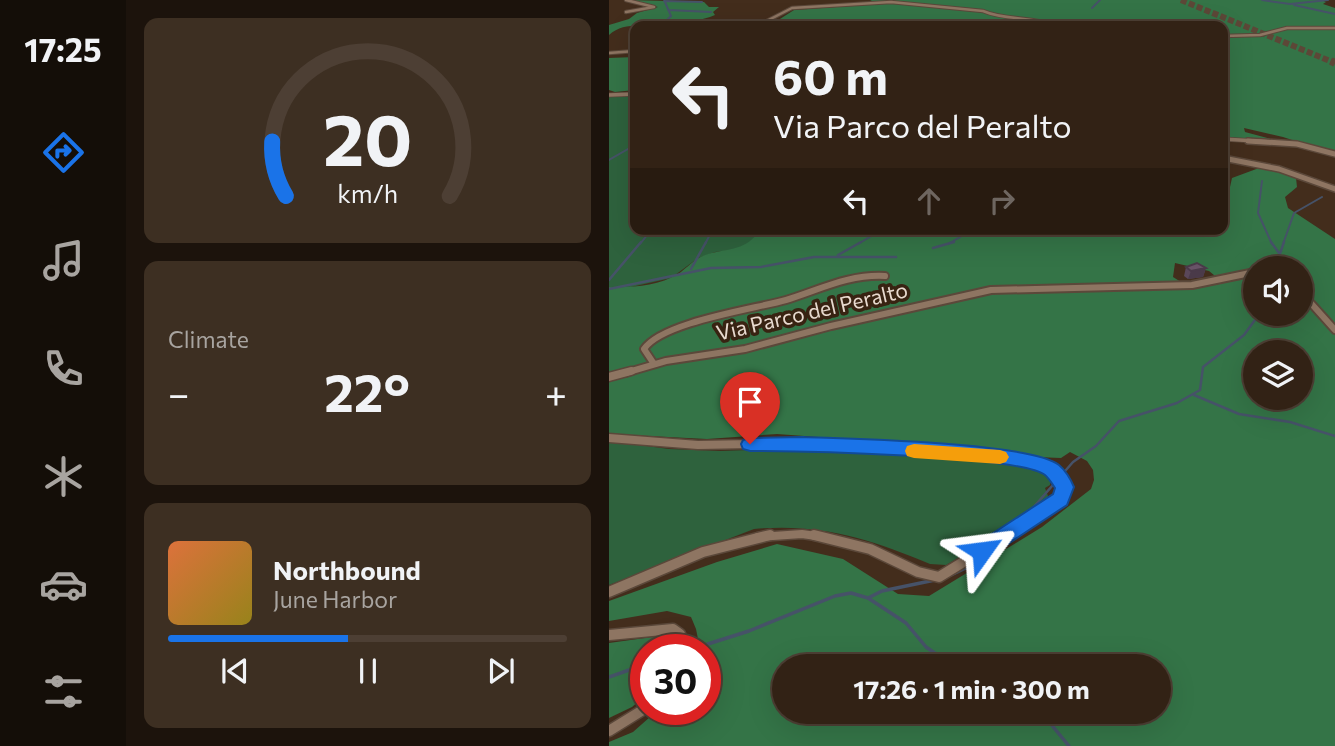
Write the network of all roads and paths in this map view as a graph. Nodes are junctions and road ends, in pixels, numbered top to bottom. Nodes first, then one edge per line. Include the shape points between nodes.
1 (626, 0) edge
2 (626, 12) dead end
3 (772, 21) edge
4 (1045, 21) edge
5 (1335, 28) edge
6 (1228, 36) edge
7 (630, 53) edge
8 (609, 55) edge
9 (630, 94) edge
10 (609, 95) edge
11 (1228, 139) edge
12 (1335, 154) edge
13 (1228, 159) edge
14 (1335, 189) edge
15 (1243, 274) edge
16 (885, 276) dead end
17 (968, 288) dead end
18 (977, 294) junction
19 (1313, 305) edge
20 (1335, 330) edge
21 (655, 364) junction
22 (609, 377) edge
23 (609, 438) edge
24 (609, 592) edge
25 (680, 634) edge
26 (609, 635) edge
27 (630, 718) edge
28 (609, 732) edge

1 - 2 street via 654,7
3 - 4 street via 788,9 902,2
5 - 6 street via 1294,27
7 - 8 street
9 - 10 street
11 - 12 street via 1297,144
13 - 14 street via 1279,169
15 - 18 street, Via Parco del Peralto via 1192,285 1029,288
16 - 21 street, Via Parco del Peralto via 860,277 754,310 703,318 656,338 644,349
17 - 18 street
18 - 21 street, Via Parco del Peralto via 735,351
19 - 20 street
21 - 22 street, Via Parco del Peralto
23 - 24 street via 698,445 803,443 984,455 1042,466 1052,470 1065,487 1056,505 939,577 924,575 864,547 803,534 759,537 719,548
25 - 26 street via 673,629
27 - 28 street

